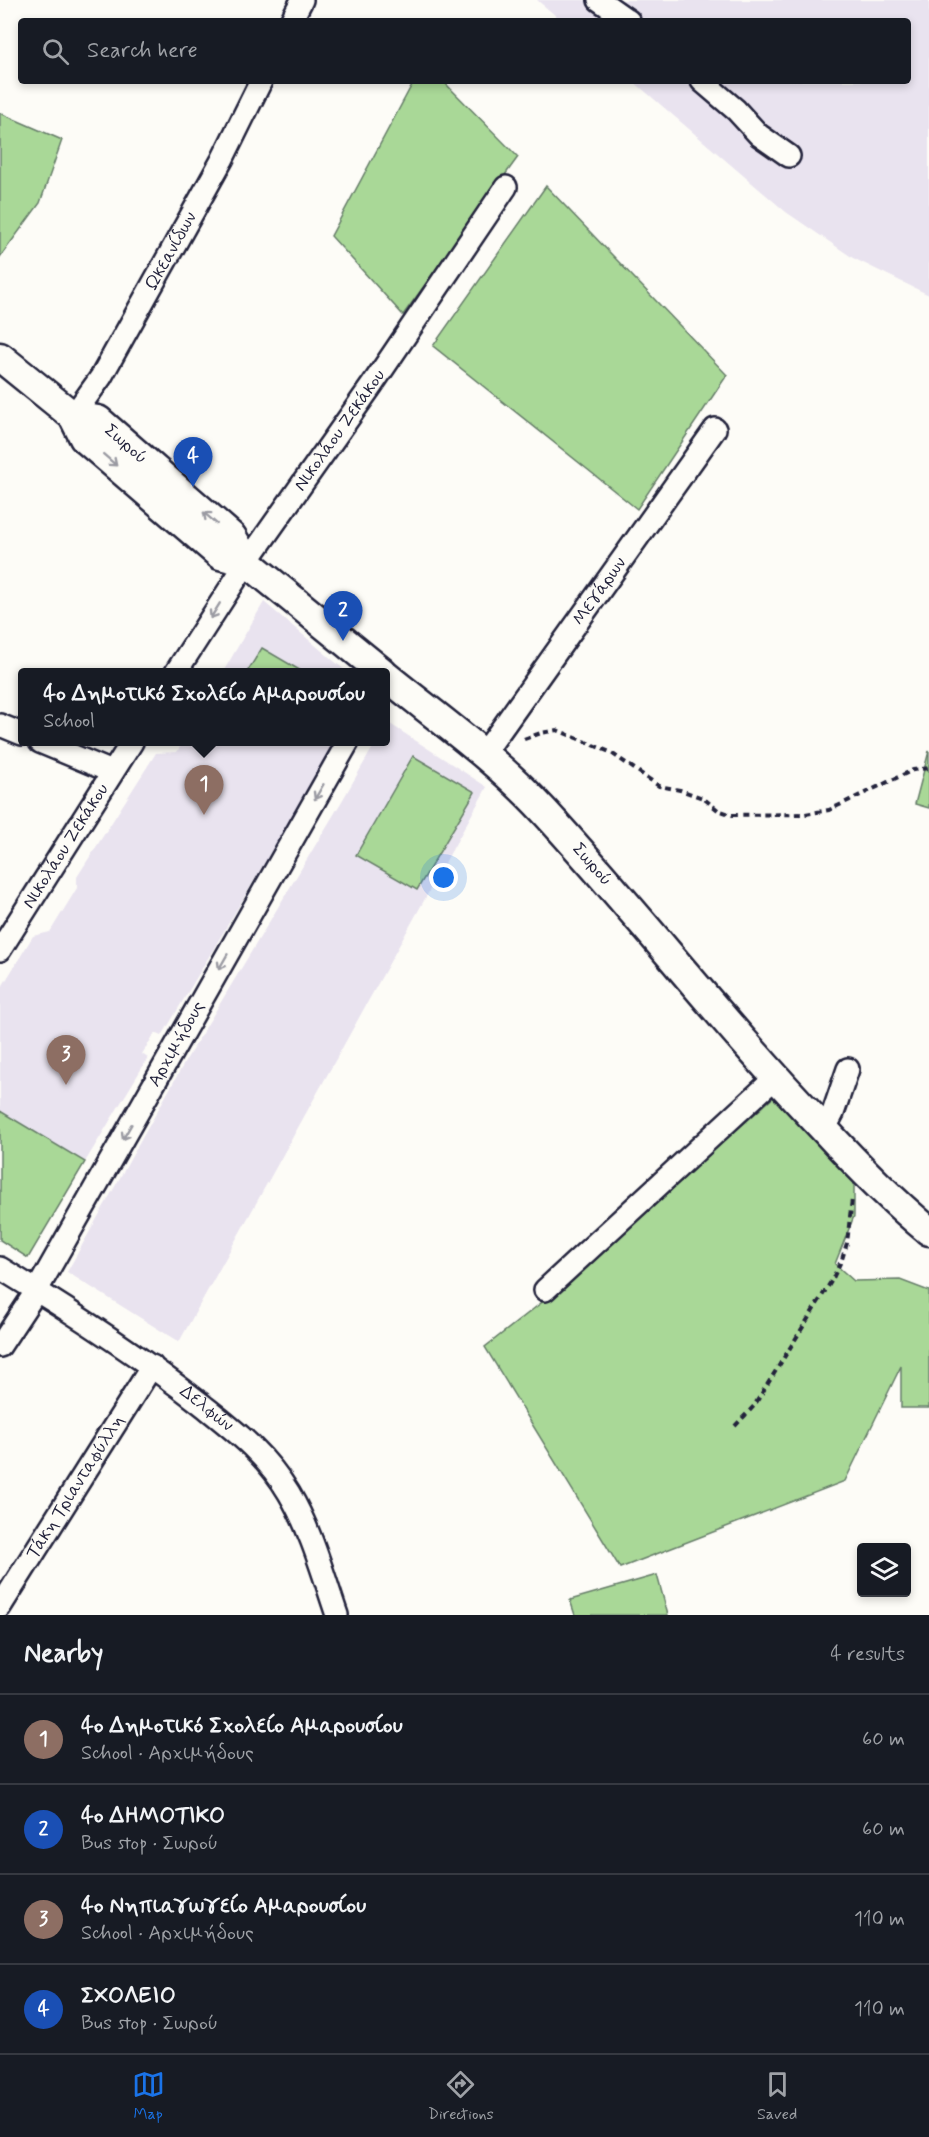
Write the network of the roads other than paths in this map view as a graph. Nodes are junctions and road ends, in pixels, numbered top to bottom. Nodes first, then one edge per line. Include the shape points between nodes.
1 (302, 0) edge
2 (599, 0) edge
3 (293, 18) edge
4 (625, 18) edge
5 (260, 84) edge
6 (706, 84) edge
7 (789, 156) dead end
8 (506, 188) dead end
9 (0, 357) edge
10 (73, 416) junction
11 (715, 429) dead end
12 (247, 562) junction
13 (179, 668) edge
14 (377, 668) edge
15 (390, 679) edge
16 (0, 725) edge
17 (18, 732) edge
18 (52, 746) edge
19 (129, 746) edge
20 (345, 746) edge
21 (483, 755) junction
22 (112, 772) junction
23 (0, 950) edge
24 (848, 1069) dead end
25 (775, 1078) junction
26 (824, 1130) junction
27 (929, 1231) edge
28 (0, 1268) edge
29 (37, 1290) junction
30 (545, 1290) dead end
31 (0, 1346) edge
32 (153, 1366) junction
33 (0, 1607) edge
34 (337, 1615) edge

1 - 3 street
2 - 4 street
5 - 10 street, Ωκεανίδων via 222,160 101,376
6 - 7 street via 759,135
8 - 12 street, Νικολάου Ζεκάκου
9 - 10 street, Σωρού
10 - 12 street, Σωρού via 98,420 232,537
11 - 21 street, Μεγάρων
12 -> 13 street, Νικολάου Ζεκάκου
12 - 14 street, Σωρού
15 - 21 street, Σωρού
16 - 17 street
18 - 22 street
19 - 22 street, Νικολάου Ζεκάκου
20 -> 29 street, Αρχιμήδους
21 - 25 street, Σωρού via 543,810
22 - 23 street, Νικολάου Ζεκάκου
24 - 26 street
25 - 26 street, Σωρού
25 - 30 street
26 - 27 street, Σωρού via 893,1201
28 - 29 street, Δελφών
29 - 31 street, Αρχιμήδους
29 - 32 street, Δελφών
32 - 33 street, Τάκη Τριανταφύλλη
32 - 34 street, Δελφών via 252,1444 271,1467 304,1522

